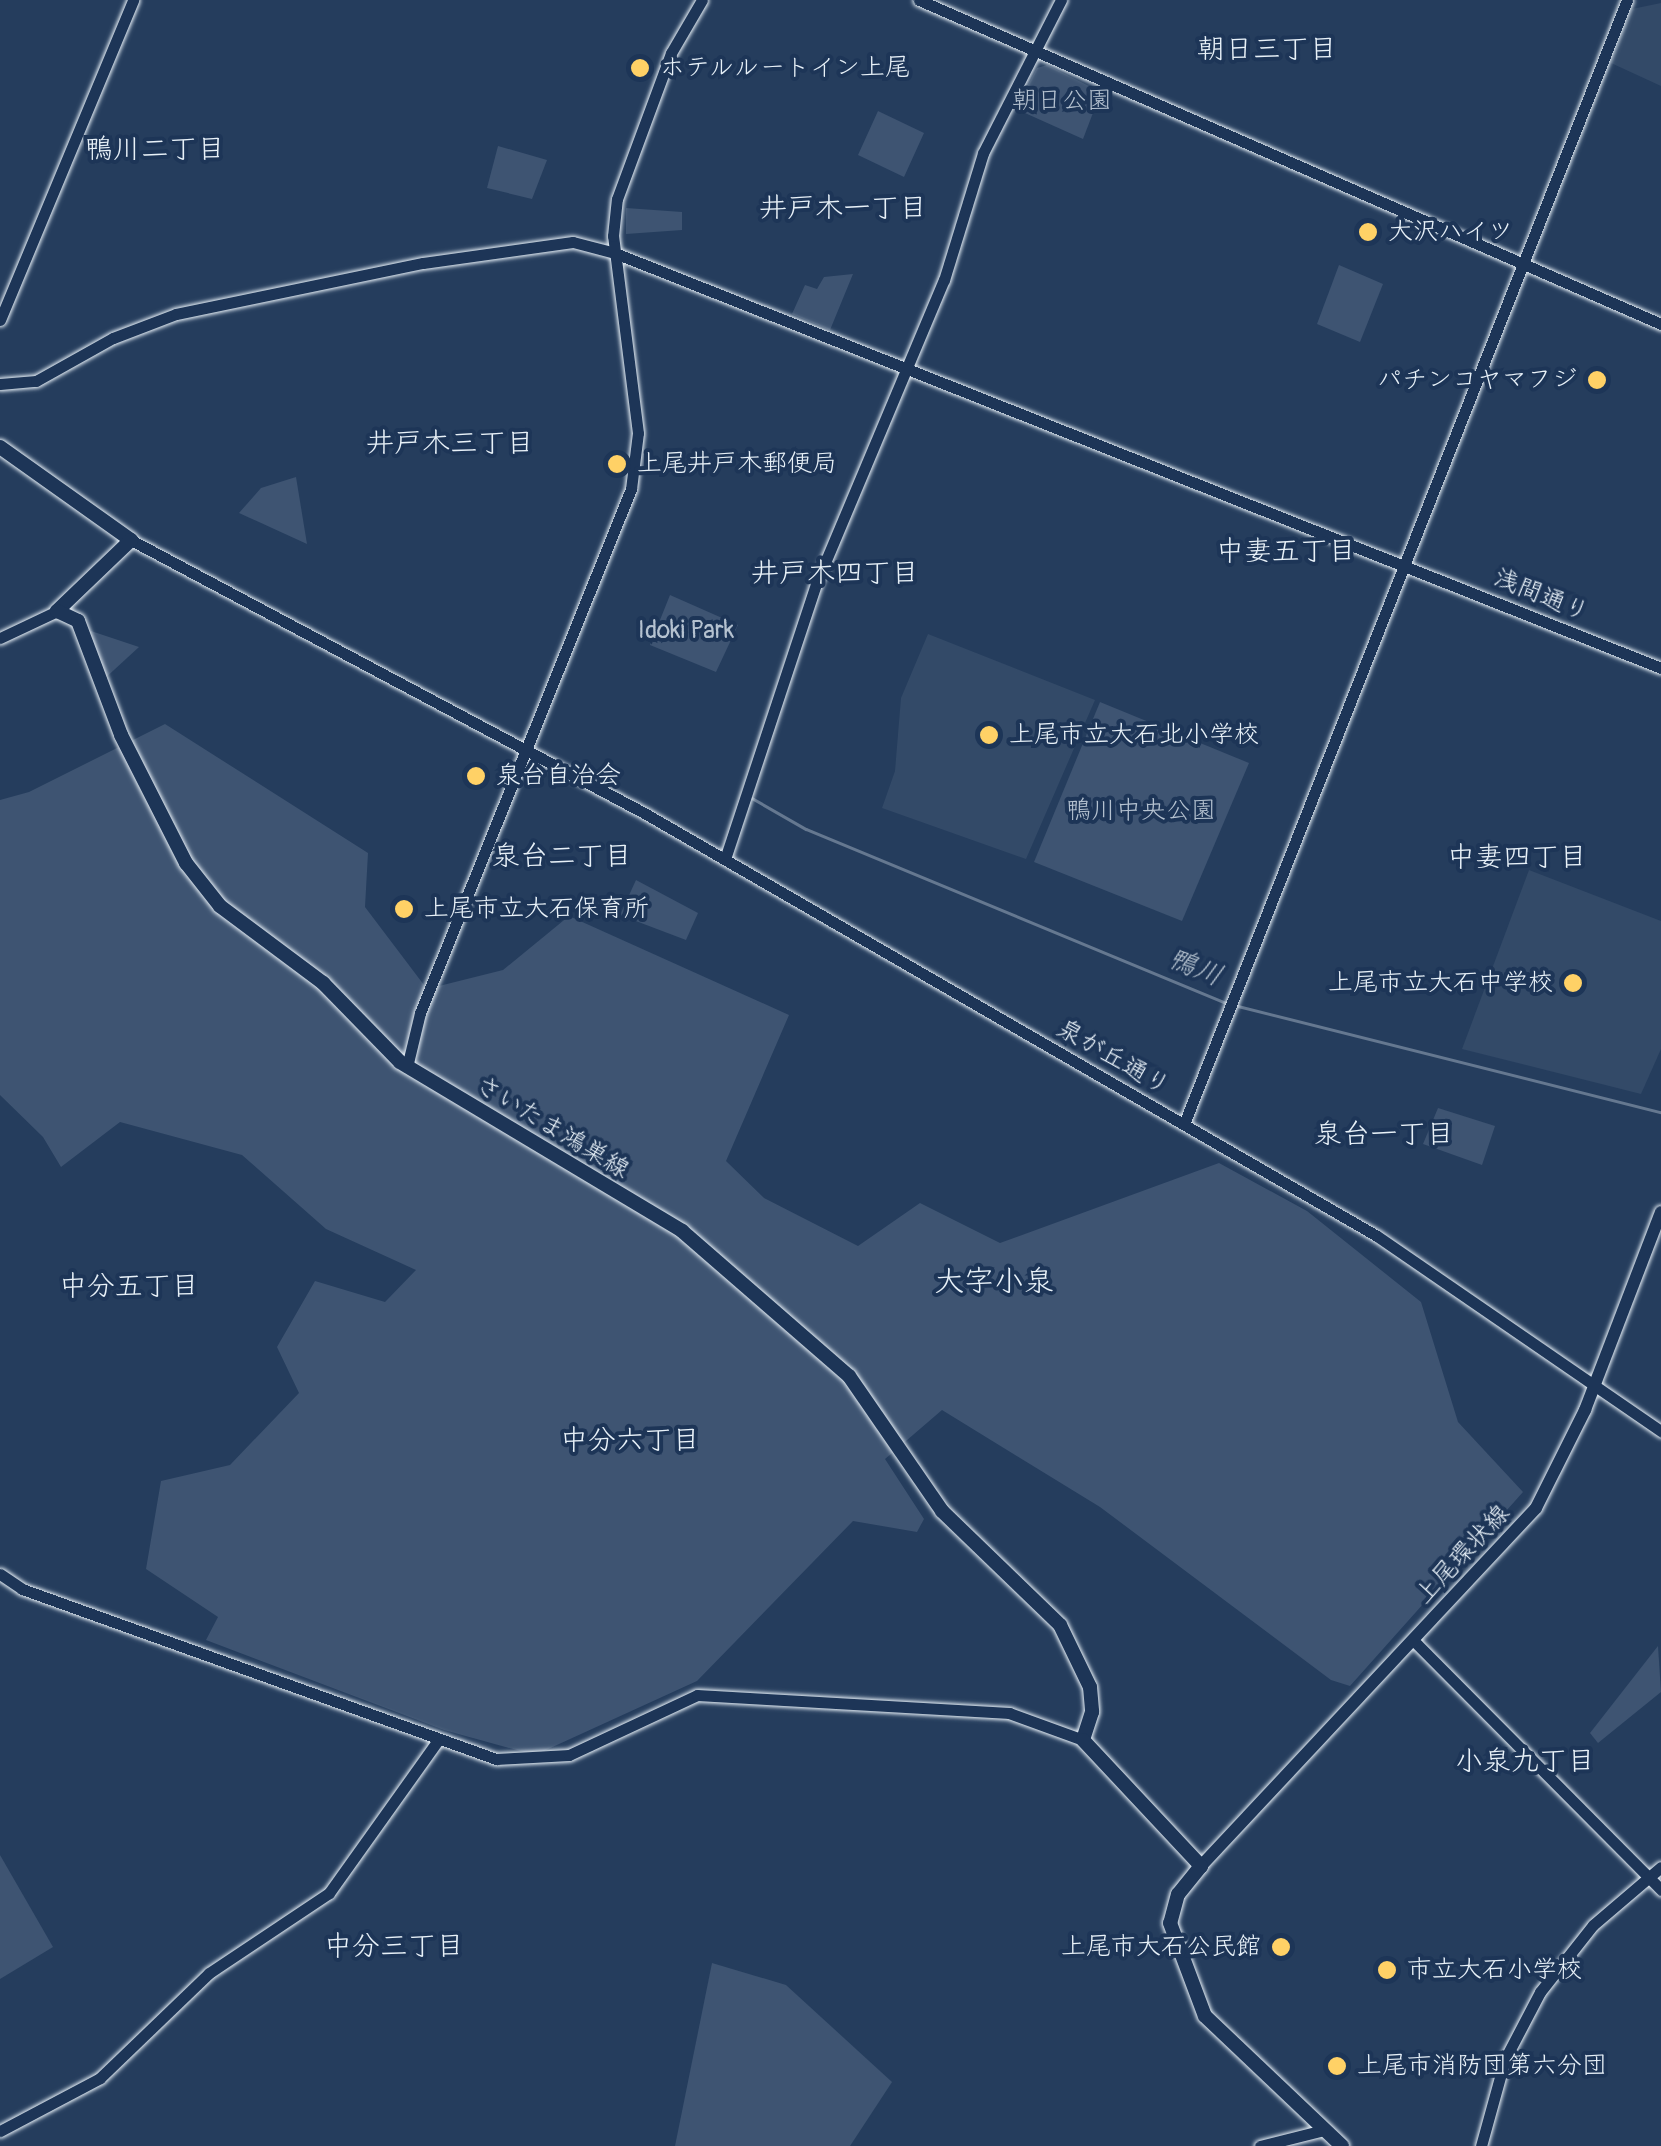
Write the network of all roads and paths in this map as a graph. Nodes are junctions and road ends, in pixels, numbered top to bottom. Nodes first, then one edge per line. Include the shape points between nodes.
1 (133, 0) edge
2 (702, 0) edge
3 (919, 0) edge
4 (1061, 0) edge
5 (1627, 0) edge
6 (1039, 52) junction
7 (615, 252) junction
8 (1521, 267) junction
9 (0, 320) edge
10 (1661, 324) edge
11 (906, 370) junction
12 (0, 384) edge
13 (0, 447) edge
14 (131, 540) junction
15 (1404, 566) junction
16 (57, 612) junction
17 (0, 638) edge
18 (1661, 668) edge
19 (527, 750) junction
20 (725, 859) junction
21 (408, 1067) junction
22 (1184, 1124) junction
23 (1661, 1212) edge
24 (1596, 1381) junction
25 (1661, 1431) edge
26 (0, 1574) edge
27 (1414, 1641) junction
28 (438, 1740) junction
29 (1083, 1740) junction
30 (1201, 1866) junction
31 (1661, 1867) edge
32 (1648, 1877) junction
33 (1661, 1890) edge
34 (1324, 2130) junction
35 (0, 2131) edge
36 (1260, 2146) edge
37 (1342, 2146) edge
38 (1481, 2146) edge

1 - 9 street
2 - 7 street via 671,53 623,179
3 - 6 street
4 - 6 street
5 - 8 street
6 - 8 street
6 - 11 street via 983,153 944,280
7 - 11 street, 浅間通り
7 - 12 street, 浅間通り via 555,242 326,281 176,314 113,338 36,381
7 - 19 street via 638,433 631,489
8 - 10 street
8 - 15 street
11 - 15 street, 浅間通り
11 - 20 street via 816,584
13 - 14 main road
14 - 16 main road
14 - 19 street, 泉が丘通り
15 - 18 street, 浅間通り
15 - 22 street
16 - 17 street
16 - 21 main road, さいたま鴻巣線 via 78,621 121,735 186,863 235,920 323,983
19 - 20 street, 泉が丘通り
19 - 21 street via 420,1013
20 - 22 street, 泉が丘通り
21 - 29 main road, さいたま鴻巣線 via 682,1231 849,1376 942,1511 1046,1608 1073,1643 1091,1699
22 - 24 street, 泉が丘通り via 1378,1236
23 - 24 main road, 上尾環状線
24 - 25 street, 泉が丘通り
24 - 27 main road, 上尾環状線 via 1536,1508
26 - 28 street via 22,1589
27 - 30 main road, 上尾環状線
27 - 32 street
28 - 29 street via 496,1760 547,1760 698,1695 737,1694 1009,1713
28 - 35 street via 329,1892 209,1973 100,2078
29 - 30 main road
30 - 34 main road via 1178,1894 1170,1922 1186,1976 1227,2042
31 - 32 street
32 - 33 street
32 - 38 street via 1580,1939 1540,1992 1505,2058
34 - 36 street
34 - 37 main road

